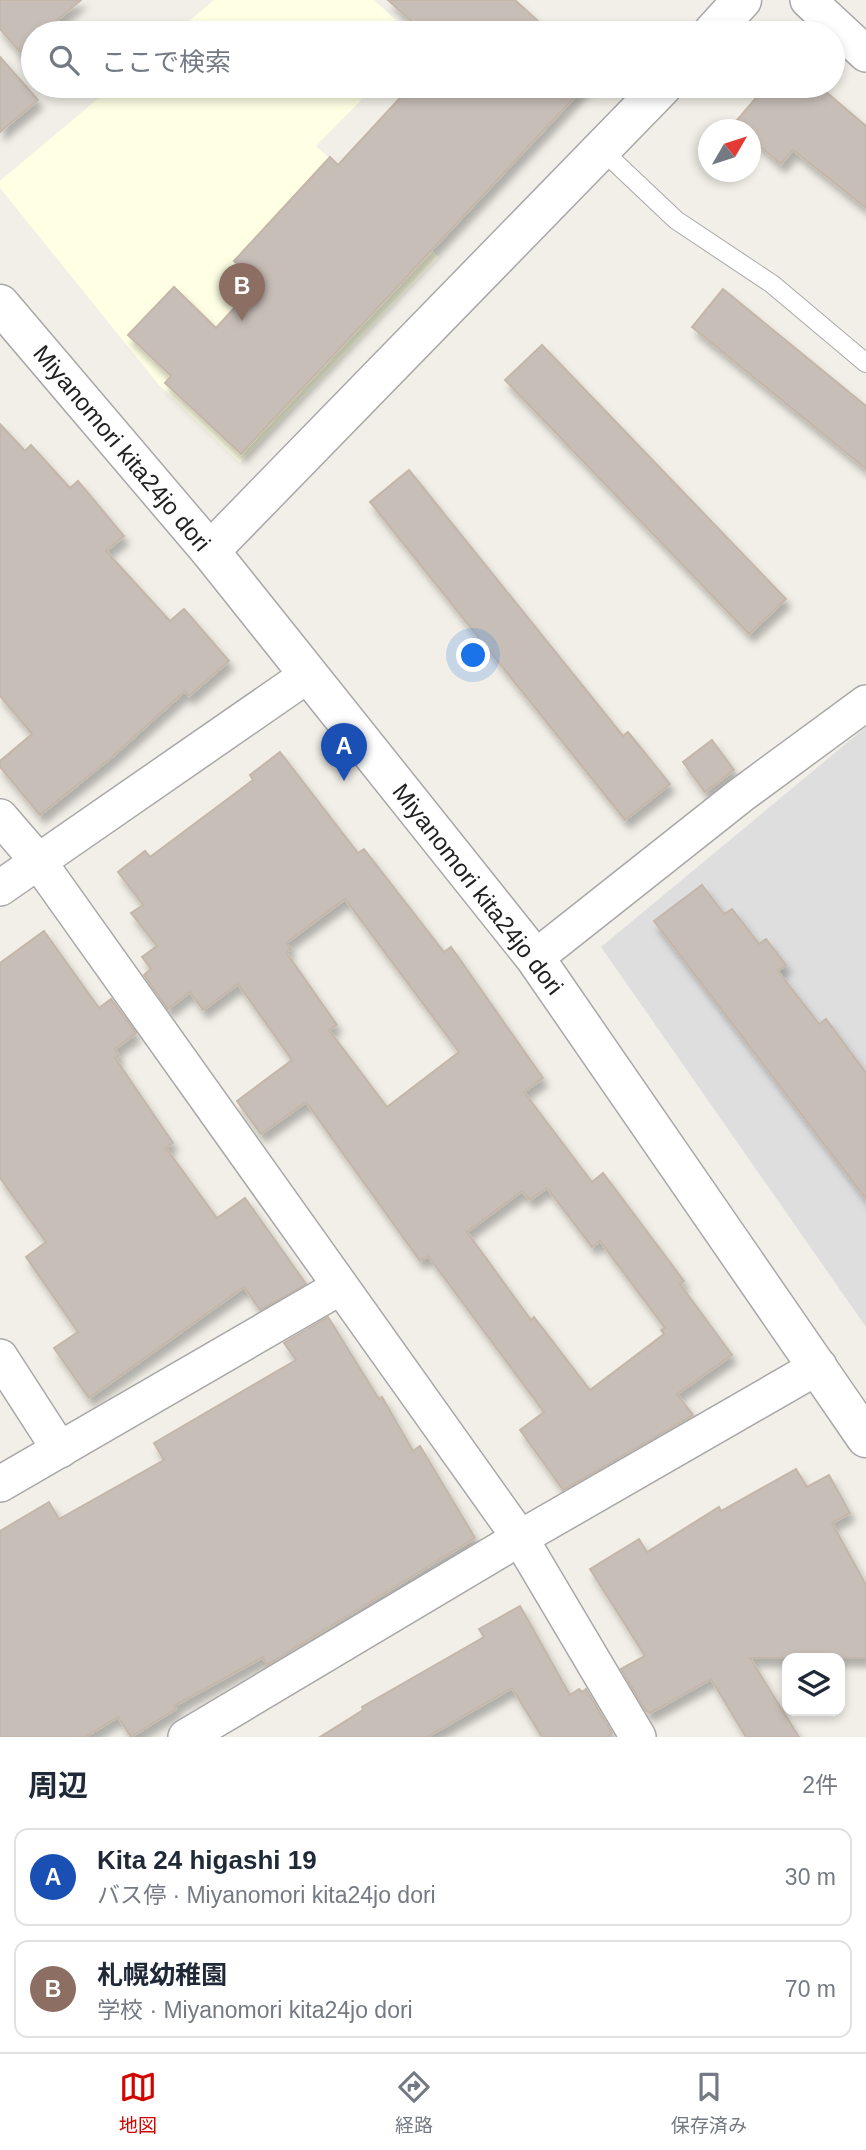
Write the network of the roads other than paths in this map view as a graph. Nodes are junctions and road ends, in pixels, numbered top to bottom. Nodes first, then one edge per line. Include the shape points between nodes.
1 (742, 0) edge
2 (808, 0) edge
3 (723, 21) edge
4 (831, 21) edge
5 (845, 34) edge
6 (866, 54) edge
7 (652, 98) edge
8 (602, 150) junction
9 (0, 304) edge
10 (866, 363) edge
11 (209, 551) junction
12 (309, 674) junction
13 (866, 703) edge
14 (0, 817) edge
15 (38, 861) junction
16 (0, 888) edge
17 (536, 958) junction
18 (340, 1287) junction
19 (0, 1357) edge
20 (820, 1366) junction
21 (866, 1438) edge
22 (60, 1450) junction
23 (0, 1483) edge
24 (520, 1538) junction
25 (186, 1737) edge
26 (638, 1737) edge

1 - 3 street
2 - 4 street
5 - 6 street
7 - 8 street
8 - 10 lane via 676,220 772,284
8 - 11 street
9 - 11 street, Miyanomori kita24jo dori
11 - 12 street, Miyanomori kita24jo dori
12 - 15 street
12 - 17 street, Miyanomori kita24jo dori
13 - 17 street via 741,795
14 - 15 street
15 - 16 street
15 - 18 street
17 - 20 street, Miyanomori kita24jo dori via 649,1127
18 - 22 street
18 - 24 street
19 - 22 street
20 - 21 street, Miyanomori kita24jo dori
20 - 24 street
22 - 23 street
24 - 25 street
24 - 26 street

